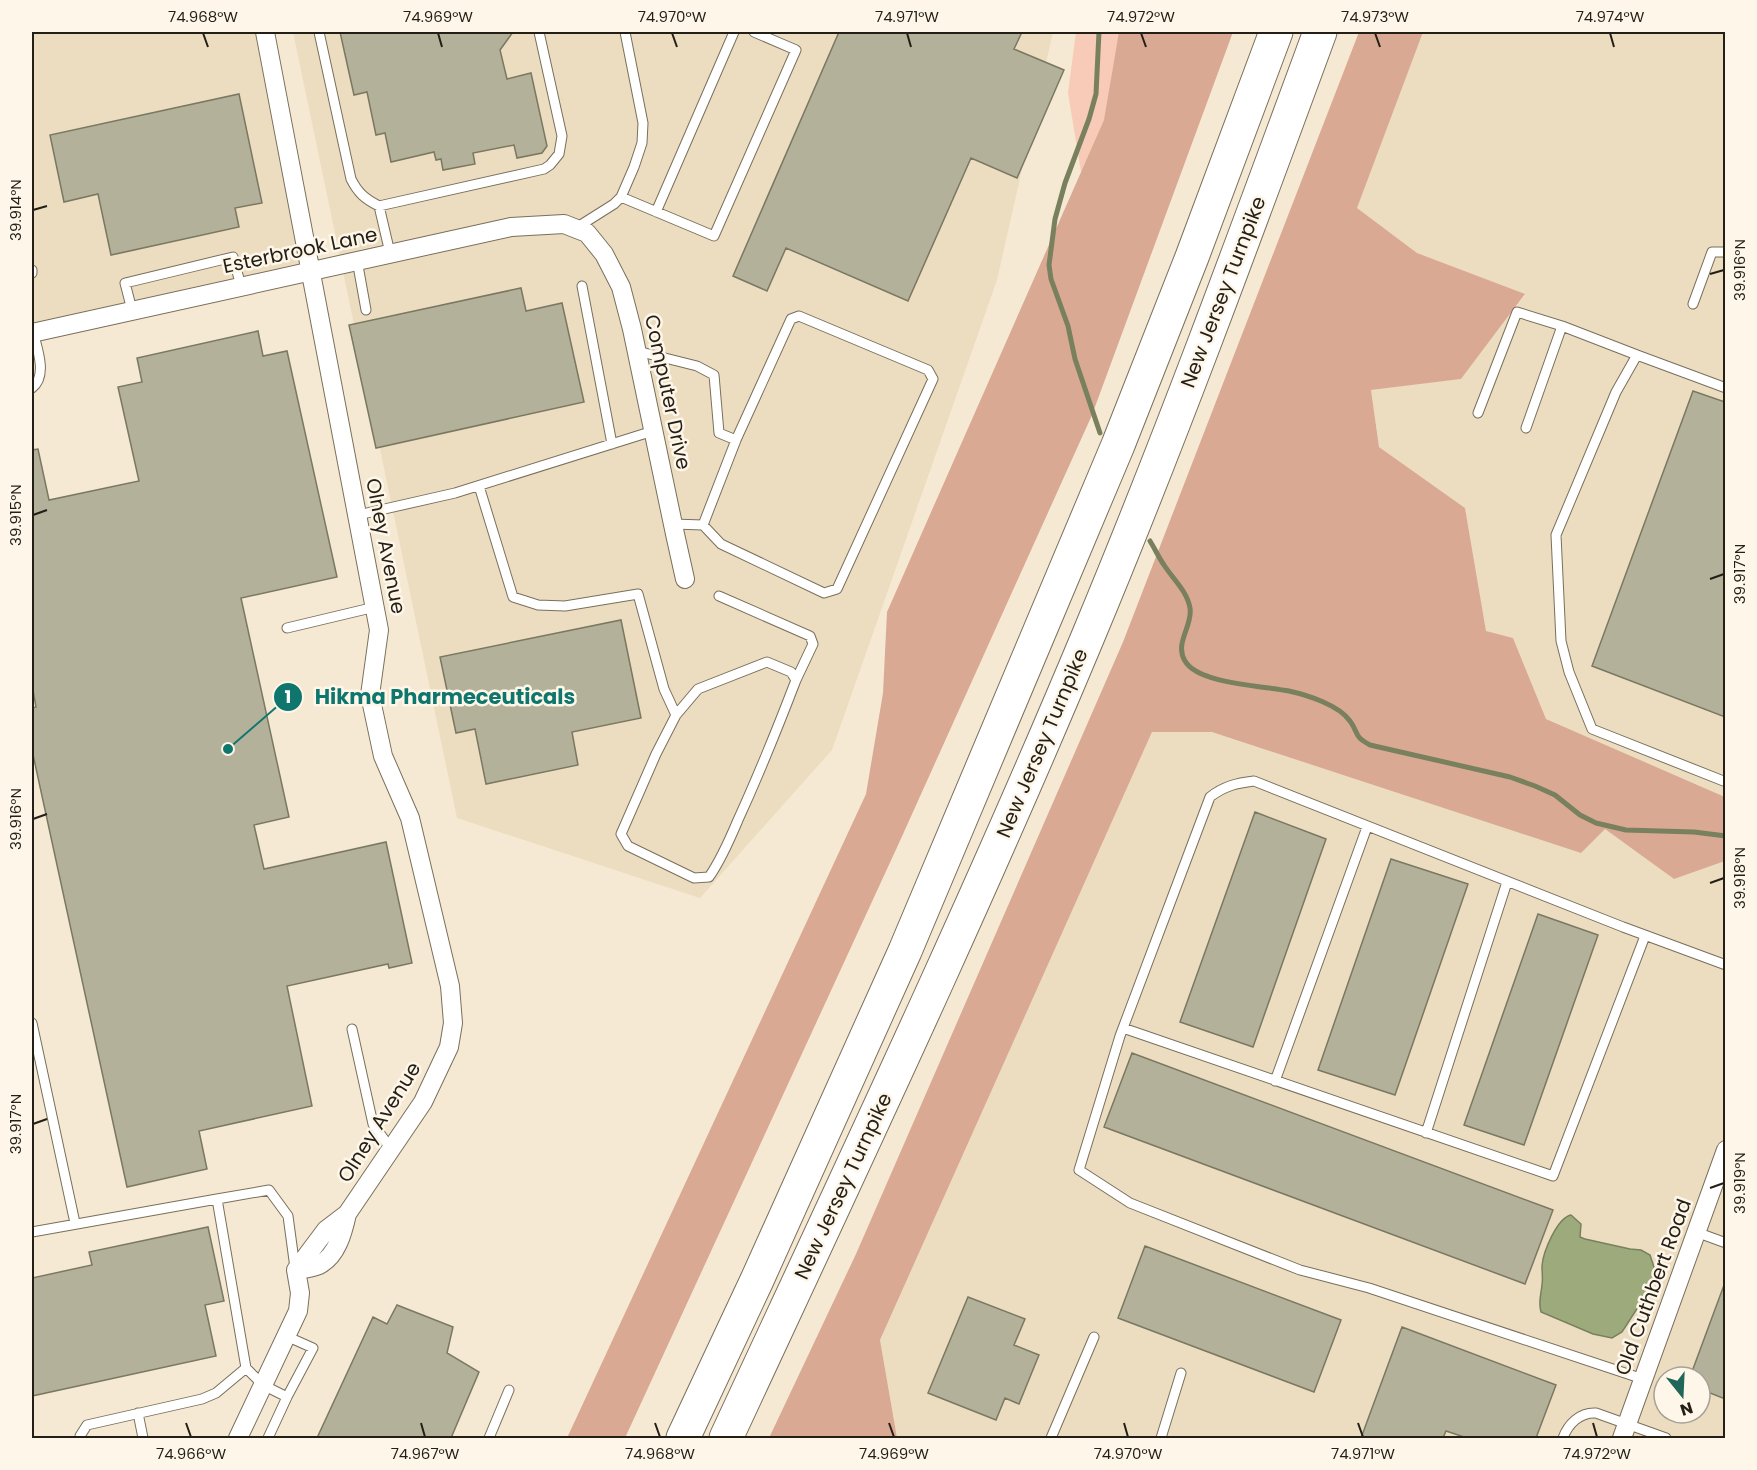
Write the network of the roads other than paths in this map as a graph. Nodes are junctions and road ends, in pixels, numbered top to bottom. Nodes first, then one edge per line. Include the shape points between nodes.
1 (265, 32) edge
2 (319, 32) edge
3 (539, 32) edge
4 (625, 32) edge
5 (734, 32) edge
6 (754, 32) edge
7 (1276, 32) edge
8 (1320, 32) edge
9 (621, 196) junction
10 (379, 206) junction
11 (656, 212) junction
12 (577, 229) junction
13 (1725, 252) edge
14 (390, 253) junction
15 (357, 260) junction
16 (311, 270) junction
17 (241, 286) junction
18 (582, 286) dead end
19 (1693, 304) dead end
20 (132, 310) junction
21 (366, 310) dead end
22 (1562, 326) junction
23 (32, 332) edge
24 (637, 351) junction
25 (1637, 355) junction
26 (32, 388) edge
27 (1725, 388) edge
28 (1478, 413) dead end
29 (1526, 428) dead end
30 (653, 431) junction
31 (736, 440) junction
32 (612, 444) junction
33 (479, 486) junction
34 (358, 516) junction
35 (673, 525) junction
36 (703, 525) junction
37 (685, 579) dead end
38 (719, 596) dead end
39 (375, 607) junction
40 (287, 628) dead end
41 (796, 680) junction
42 (676, 715) junction
43 (1725, 782) edge
44 (1366, 827) junction
45 (1507, 882) junction
46 (1645, 936) junction
47 (1725, 965) edge
48 (32, 1023) edge
49 (352, 1029) dead end
50 (1123, 1029) junction
51 (1275, 1081) junction
52 (1426, 1133) junction
53 (391, 1149) junction
54 (1725, 1150) edge
55 (217, 1199) junction
56 (75, 1223) junction
57 (32, 1232) edge
58 (1696, 1232) junction
59 (1725, 1243) edge
60 (296, 1270) junction
61 (286, 1336) junction
62 (1094, 1337) dead end
63 (246, 1368) junction
64 (1181, 1373) dead end
65 (1643, 1379) junction
66 (263, 1385) junction
67 (509, 1390) dead end
68 (287, 1397) junction
69 (138, 1413) junction
70 (1624, 1431) edge
71 (80, 1438) edge
72 (143, 1438) edge
73 (237, 1438) edge
74 (267, 1438) edge
75 (489, 1438) edge
76 (683, 1438) edge
77 (726, 1438) edge
78 (1051, 1438) edge
79 (1161, 1438) edge
80 (1563, 1438) edge
81 (1666, 1438) edge

1 - 16 street, Olney Avenue
2 - 10 lane via 351,179 365,199
3 - 10 lane via 562,136 559,154 550,165
4 - 9 lane via 643,123 642,143
5 - 11 lane
6 - 11 lane via 796,50 714,236
7 - 76 highway, New Jersey Turnpike via 1118,445 906,951
8 - 77 highway, New Jersey Turnpike via 1210,331 1089,633 937,983
9 - 11 lane
9 - 12 lane
10 - 14 lane
12 - 14 street, Esterbrook Lane via 564,224 511,227
12 - 24 street, Computer Drive via 587,233 604,254 621,287
13 - 19 lane via 1712,252
14 - 15 street, Esterbrook Lane
15 - 16 street, Esterbrook Lane
15 - 21 lane
16 - 17 street, Esterbrook Lane
16 - 34 street, Olney Avenue
17 - 20 street, Esterbrook Lane
17 - 20 lane via 232,257 124,284
18 - 32 lane
20 - 23 street, Esterbrook Lane
22 - 25 lane
22 - 28 lane via 1517,312
22 - 29 lane
23 - 26 lane via 40,367
24 - 30 street, Computer Drive
24 - 31 lane via 697,366 714,375 719,433
25 - 27 lane
25 - 43 lane via 1616,392 1556,535 1561,641 1592,729
30 - 32 lane
30 - 35 street, Computer Drive
31 - 36 lane
31 - 36 lane via 792,318 800,316 928,370 933,379 837,589 824,593 741,554 721,544
32 - 33 lane
33 - 34 lane
33 - 42 lane via 513,597 538,605 565,606 638,594 664,689
34 - 39 street, Olney Avenue
35 - 36 lane
35 - 37 street, Computer Drive
38 - 41 lane via 810,636 813,644
39 - 40 lane
39 - 53 street, Olney Avenue via 379,630 370,694 383,756 410,818 450,986 453,1023 449,1047 423,1102
41 - 42 lane via 791,672 767,663 698,689
41 - 42 lane via 745,805 709,877 694,878 628,846 621,834
44 - 45 lane
44 - 50 lane via 1254,781 1234,783 1210,797
44 - 51 lane
45 - 46 lane
45 - 52 lane
46 - 47 lane
46 - 52 lane via 1553,1176
48 - 56 lane
49 - 53 lane via 373,1124
50 - 51 lane
50 - 65 lane via 1079,1170 1130,1203 1300,1270 1369,1288
51 - 52 lane
53 - 60 street, Olney Avenue via 347,1214 326,1230
54 - 58 street, Old Cuthbert Road
55 - 56 lane
55 - 60 lane via 269,1190 288,1216
55 - 63 lane
56 - 57 lane
58 - 59 lane
58 - 65 street, Old Cuthbert Road
60 - 61 street via 300,1302
61 - 66 street
61 - 68 lane via 313,1348
62 - 78 lane
63 - 66 lane
63 - 69 lane via 209,1396
64 - 79 lane
65 - 70 street, Old Cuthbert Road
66 - 68 lane
66 - 73 street
67 - 75 lane
68 - 74 lane
69 - 71 lane via 87,1425
69 - 72 lane
70 - 80 lane via 1590,1413 1571,1424
70 - 81 lane

